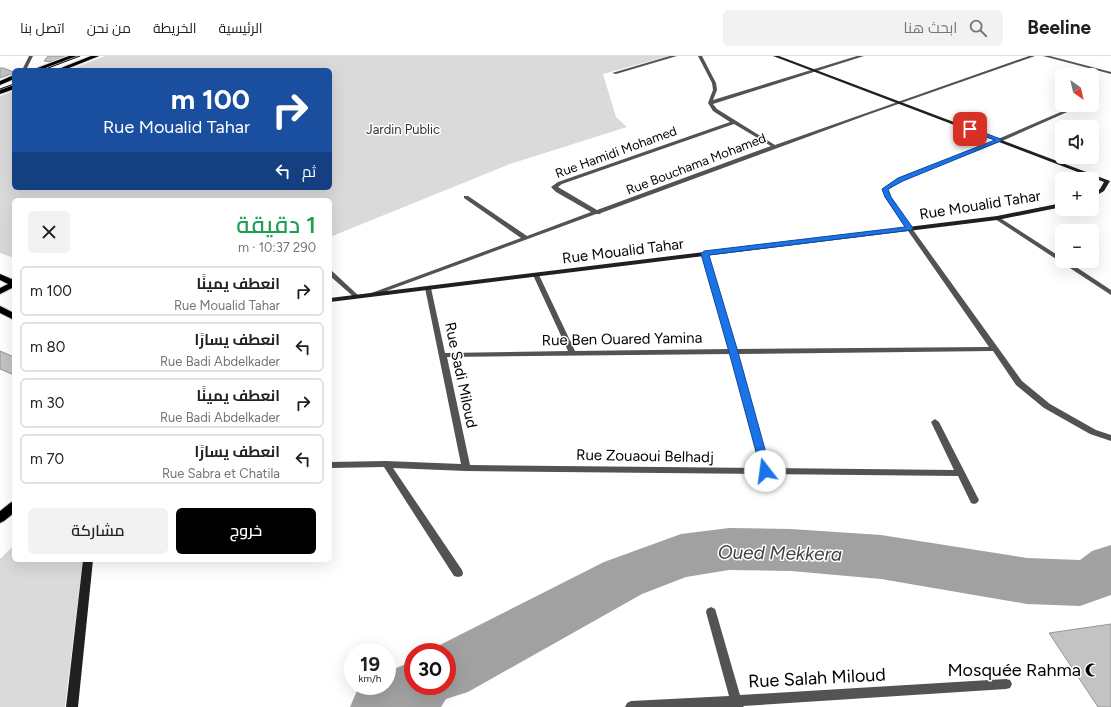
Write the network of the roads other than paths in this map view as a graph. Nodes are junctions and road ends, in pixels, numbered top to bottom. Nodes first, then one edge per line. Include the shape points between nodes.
1 (31, 56) edge
2 (74, 56) edge
3 (96, 56) edge
4 (675, 56) edge
5 (700, 56) edge
6 (776, 56) edge
7 (862, 56) edge
8 (1033, 56) edge
9 (1045, 56) edge
10 (25, 68) edge
11 (41, 68) edge
12 (64, 68) edge
13 (815, 72) junction
14 (614, 73) dead end
15 (1111, 73) edge
16 (12, 79) edge
17 (0, 83) edge
18 (12, 88) edge
19 (0, 92) edge
20 (896, 102) junction
21 (710, 103) junction
22 (1065, 112) edge
23 (734, 122) junction
24 (1000, 140) junction
25 (774, 146) junction
26 (1110, 181) edge
27 (1099, 192) edge
28 (466, 197) dead end
29 (1055, 206) edge
30 (598, 212) junction
31 (997, 218) junction
32 (909, 228) junction
33 (526, 238) junction
34 (704, 254) junction
35 (1055, 256) edge
36 (1073, 268) edge
37 (332, 274) edge
38 (536, 275) junction
39 (0, 277) edge
40 (12, 283) edge
41 (12, 285) edge
42 (428, 288) junction
43 (0, 291) edge
44 (1111, 293) edge
45 (368, 296) junction
46 (357, 297) junction
47 (332, 300) edge
48 (0, 310) edge
49 (12, 316) edge
50 (994, 349) junction
51 (734, 352) junction
52 (573, 354) junction
53 (442, 355) junction
54 (935, 422) dead end
55 (1111, 438) edge
56 (386, 464) junction
57 (332, 465) edge
58 (466, 468) junction
59 (765, 471) junction
60 (959, 473) junction
61 (974, 500) dead end
62 (12, 508) edge
63 (0, 518) edge
64 (88, 562) edge
65 (458, 573) dead end
66 (711, 612) dead end
67 (1006, 684) dead end
68 (738, 704) edge
69 (72, 707) edge
70 (631, 707) edge

1 - 10 street
2 - 11 main road
3 - 12 main road
4 - 14 street
5 - 21 street via 714,83 715,90
6 - 13 street
7 - 13 street
8 - 20 street, Rue Bouchama Mohamed
9 - 15 street
13 - 20 street
13 - 21 street
16 - 17 main road
18 - 19 main road
20 - 24 street
20 - 25 street, Rue Bouchama Mohamed
21 - 23 street via 715,110
22 - 24 street
23 - 25 street
23 - 30 street, Rue Hamidi Mohamed via 554,186 558,191
24 - 26 street
24 - 32 street via 901,179 885,189
25 - 30 street, Rue Bouchama Mohamed
26 - 27 street
28 - 33 street
29 - 31 street, Rue Moualid Tahar
30 - 33 street, Rue Bouchama Mohamed
31 - 32 street, Rue Moualid Tahar
31 - 35 street
32 - 34 street, Rue Moualid Tahar
32 - 50 street
33 - 45 street, Rue Bouchama Mohamed
34 - 38 street, Rue Moualid Tahar
34 - 51 street
36 - 44 street
37 - 46 street
38 - 42 street, Rue Moualid Tahar
38 - 52 street
39 - 40 main road
41 - 43 main road
42 - 45 street, Rue Moualid Tahar
42 - 53 street, Rue Sadi Miloud
45 - 46 street, Rue Moualid Tahar
46 - 47 street, Rue Moualid Tahar
48 - 49 main road
50 - 51 street, Rue Ben Ouared Yamina
50 - 55 street via 1027,391 1047,406 1093,432
51 - 52 street, Rue Ben Ouared Yamina
51 - 59 street
52 - 53 street, Rue Ben Ouared Yamina
53 - 58 street, Rue Sadi Miloud
54 - 60 street
56 - 57 street, Rue Zouaoui Belhadj
56 - 58 street, Rue Zouaoui Belhadj
56 - 65 street
58 - 59 street, Rue Zouaoui Belhadj
59 - 60 street, Rue Zouaoui Belhadj
60 - 61 street
62 - 63 main road
64 - 69 street
66 - 68 street
67 - 68 street, Rue Salah Miloud
68 - 70 street, Rue Salah Miloud

